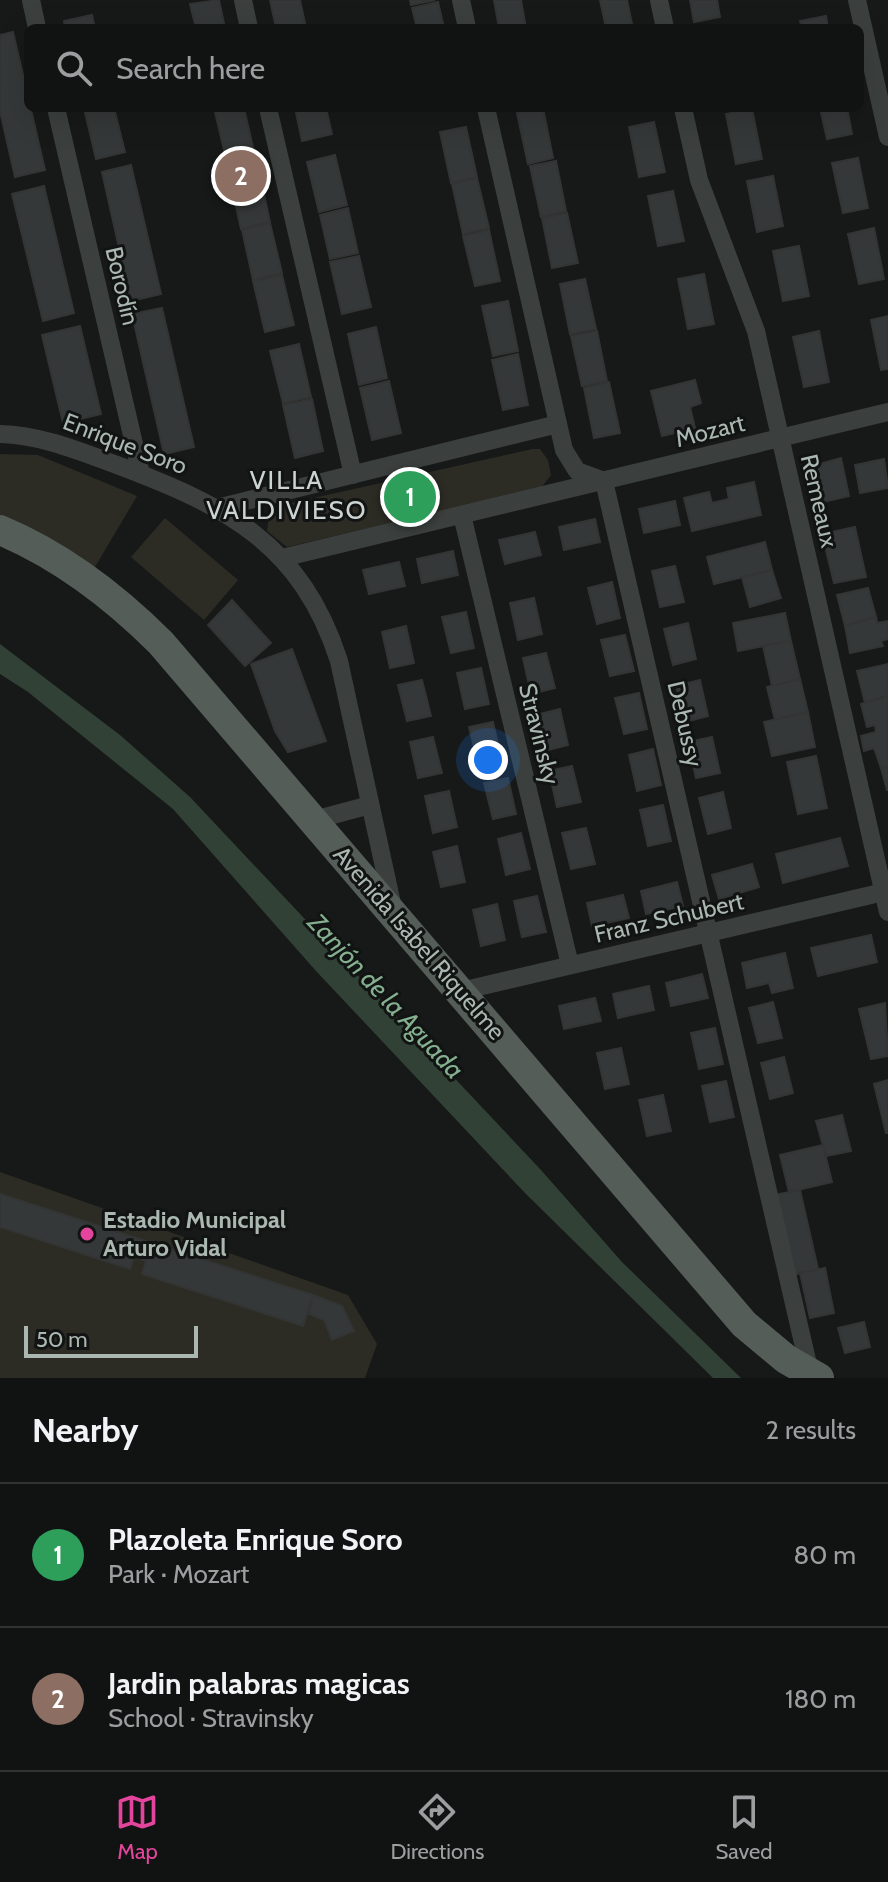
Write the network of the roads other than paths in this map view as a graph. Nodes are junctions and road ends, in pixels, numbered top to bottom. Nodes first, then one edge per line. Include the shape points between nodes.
1 (31, 0) edge
2 (243, 0) edge
3 (461, 0) edge
4 (659, 0) edge
5 (857, 0) edge
6 (36, 24) edge
7 (248, 24) edge
8 (466, 24) edge
9 (664, 24) edge
10 (862, 24) edge
11 (864, 31) edge
12 (57, 112) edge
13 (269, 112) edge
14 (487, 112) edge
15 (684, 112) edge
16 (888, 137) edge
17 (888, 412) edge
18 (558, 424) junction
19 (0, 434) edge
20 (780, 438) junction
21 (564, 450) junction
22 (141, 474) junction
23 (353, 475) junction
24 (604, 481) junction
25 (542, 496) junction
26 (217, 508) junction
27 (462, 515) junction
28 (0, 530) edge
29 (282, 558) junction
30 (370, 805) junction
31 (314, 820) junction
32 (886, 892) edge
33 (888, 912) edge
34 (395, 918) junction
35 (709, 933) junction
36 (570, 965) junction
37 (461, 991) junction
38 (814, 1376) edge

1 - 6 street
2 - 7 street
3 - 8 street
4 - 9 street
5 - 10 street
11 - 16 street
12 - 22 street, Borodín
13 - 23 street
14 - 18 street
15 - 20 street, Remeaux via 699,180 751,312
17 - 20 street, Mozart
18 - 21 street
18 - 23 street
19 - 22 street, Enrique Soro via 39,438
20 - 24 street, Mozart
20 - 32 street, Remeaux
21 - 24 street via 577,471
21 - 25 street via 560,475
22 - 26 street, Enrique Soro
23 - 26 street
24 - 25 street, Mozart
24 - 35 street, Debussy
25 - 27 street, Mozart
26 - 29 street, Enrique Soro
27 - 29 street, Mozart
27 - 36 street, Stravinsky
28 - 31 main road, Avenida Isabel Riquelme via 74,570 137,618
29 - 30 street, Enrique Soro via 309,591 332,641
30 - 31 street
30 - 34 street, Enrique Soro
31 - 34 main road, Avenida Isabel Riquelme
32 - 33 street, Remeaux
32 - 35 street, Franz Schubert
34 - 37 main road, Avenida Isabel Riquelme
35 - 36 street, Franz Schubert
35 - 38 street, Debussy
36 - 37 street, Franz Schubert
37 - 38 main road, Avenida Isabel Riquelme via 744,1324

